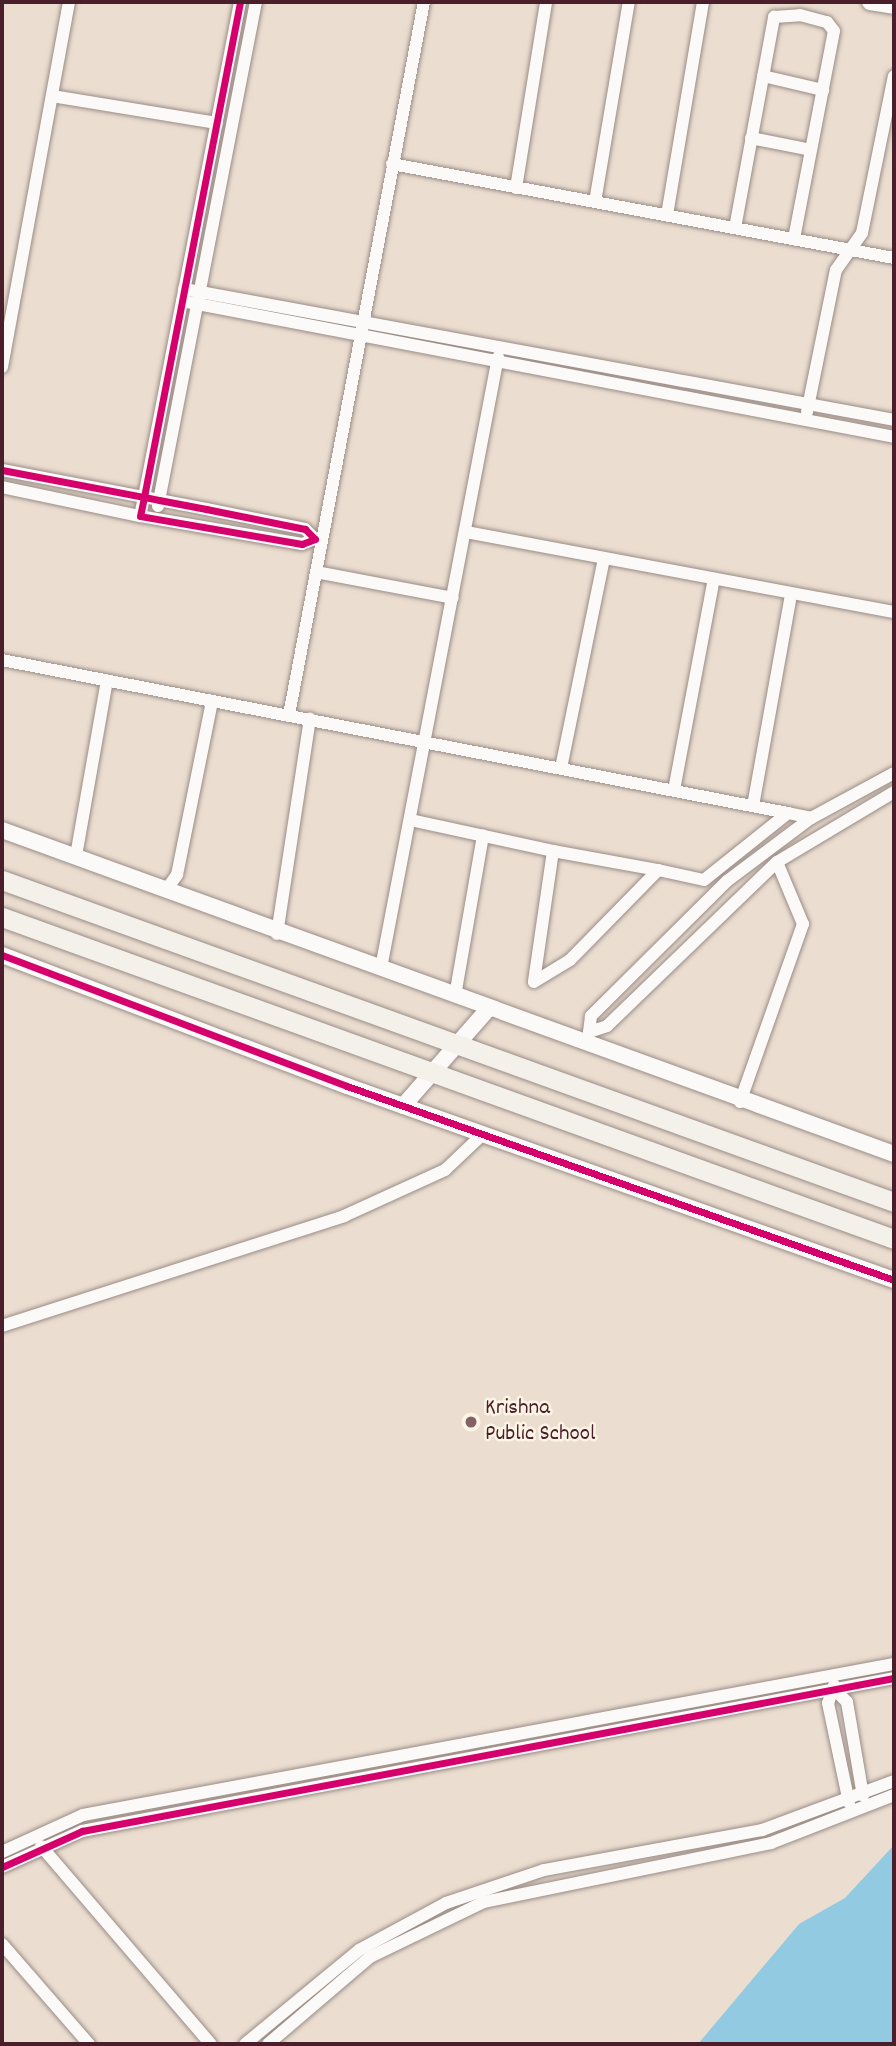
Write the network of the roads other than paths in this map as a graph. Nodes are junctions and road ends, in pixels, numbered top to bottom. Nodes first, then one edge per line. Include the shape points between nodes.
1 (69, 2) edge
2 (240, 2) edge
3 (256, 2) edge
4 (424, 2) edge
5 (546, 2) edge
6 (629, 2) edge
7 (703, 2) edge
8 (870, 2) edge
9 (894, 6) edge
10 (763, 75) junction
11 (894, 76) edge
12 (823, 90) junction
13 (52, 96) junction
14 (217, 122) junction
15 (751, 138) junction
16 (811, 150) junction
17 (392, 164) junction
18 (516, 188) junction
19 (595, 202) junction
20 (667, 215) junction
21 (734, 228) junction
22 (794, 239) junction
23 (851, 250) junction
24 (894, 258) edge
25 (183, 295) junction
26 (199, 298) junction
27 (363, 319) junction
28 (360, 336) junction
29 (4, 344) edge
30 (500, 346) junction
31 (496, 362) junction
32 (2, 367) edge
33 (808, 404) junction
34 (807, 420) junction
35 (894, 420) edge
36 (894, 437) edge
37 (2, 470) edge
38 (2, 486) edge
39 (144, 497) junction
40 (159, 500) junction
41 (140, 516) junction
42 (156, 518) junction
43 (466, 532) junction
44 (318, 540) junction
45 (604, 558) junction
46 (316, 572) junction
47 (714, 579) junction
48 (791, 594) junction
49 (453, 598) junction
50 (894, 612) edge
51 (3, 661) edge
52 (2, 676) edge
53 (107, 681) junction
54 (212, 701) junction
55 (289, 715) junction
56 (310, 719) junction
57 (426, 741) junction
58 (561, 768) junction
59 (894, 773) edge
60 (674, 790) junction
61 (894, 792) edge
62 (753, 806) junction
63 (788, 813) junction
64 (811, 818) junction
65 (410, 820) junction
66 (2, 830) edge
67 (483, 835) junction
68 (553, 851) junction
69 (76, 856) junction
70 (777, 862) junction
71 (658, 870) junction
72 (2, 880) edge
73 (166, 890) junction
74 (2, 917) edge
75 (277, 934) junction
76 (2, 955) edge
77 (381, 968) junction
78 (455, 996) junction
79 (489, 1008) junction
80 (584, 1037) junction
81 (456, 1047) junction
82 (432, 1074) junction
83 (740, 1102) junction
84 (403, 1106) junction
85 (482, 1135) junction
86 (894, 1154) edge
87 (894, 1202) edge
88 (894, 1239) edge
89 (894, 1280) edge
90 (2, 1326) edge
91 (894, 1664) edge
92 (832, 1675) junction
93 (894, 1678) edge
94 (835, 1690) junction
95 (894, 1781) edge
96 (861, 1789) junction
97 (847, 1795) junction
98 (894, 1796) edge
99 (864, 1804) junction
100 (850, 1810) junction
101 (41, 1846) junction
102 (2, 1852) edge
103 (2, 1867) edge
104 (2, 1944) edge
105 (89, 2044) edge
106 (211, 2044) edge
107 (245, 2044) edge
108 (268, 2044) edge

1 - 13 street
2 - 14 street
3 - 26 street
4 - 17 street
5 - 18 street
6 - 19 street
7 - 20 street
8 - 9 street
10 - 12 street
10 - 12 street via 774,17 800,15 828,22 834,32
10 - 15 street
11 - 23 street via 862,233
12 - 16 street
13 - 14 street
13 - 29 street
14 - 25 street
15 - 16 street
15 - 21 street
16 - 22 street
17 - 18 street
17 - 27 street
18 - 19 street
19 - 20 street
20 - 21 street
21 - 22 street
22 - 23 street
23 - 24 street
23 - 33 street via 836,270
25 - 26 street
25 - 39 street
26 - 27 street
26 - 28 street
26 - 40 street
27 - 28 street
27 - 30 street
28 - 31 street
28 - 44 street
29 - 32 street
30 - 31 street
30 - 33 street
31 - 34 street
31 - 43 street
33 - 34 street
33 - 35 street
34 - 36 street
37 - 39 street
38 - 41 street
39 - 40 street
39 - 41 street
40 - 42 street
40 - 44 street via 305,529
41 - 42 street
42 - 44 street via 302,544
43 - 45 street
43 - 49 street
44 - 46 street
45 - 47 street
45 - 58 street
46 - 49 street
46 - 55 street
47 - 48 street
47 - 60 street
48 - 50 street
48 - 62 street
49 - 57 street
51 - 52 street
51 - 53 street
53 - 54 street
53 - 69 street
54 - 55 street
54 - 73 street via 177,875
55 - 56 street
56 - 57 street
56 - 75 street
57 - 58 street
57 - 65 street
58 - 60 street
59 - 64 street
60 - 62 street
61 - 70 street
62 - 63 street
63 - 64 street
63 - 71 street via 704,880
64 - 80 street via 697,909 591,1016
65 - 67 street
65 - 77 street
66 - 69 street
67 - 68 street
67 - 78 street
68 - 71 street
68 - 71 street via 534,982 570,960
69 - 73 street
70 - 80 street via 607,1026
70 - 83 street via 803,925
72 - 81 main road
73 - 75 street
74 - 82 main road
75 - 77 street
76 - 84 street
77 - 78 street
78 - 79 street
79 - 80 street
79 - 81 street
80 - 83 street
81 - 82 street
81 - 87 main road
82 - 84 street
82 - 88 main road
83 - 86 street
84 - 85 street
85 - 89 street
85 - 90 street via 446,1170 344,1216
91 - 92 street
92 - 94 street
92 - 102 street via 83,1815
93 - 94 street
94 - 96 street via 847,1702
94 - 97 street via 828,1703
94 - 101 street via 377,1771 82,1831
95 - 96 street
96 - 97 street
96 - 99 street
97 - 100 street
97 - 107 street via 762,1830 544,1870 436,1907 359,1950
98 - 99 street
99 - 100 street
100 - 108 street via 759,1846 484,1902 370,1957
101 - 103 street
101 - 106 street
104 - 105 street

